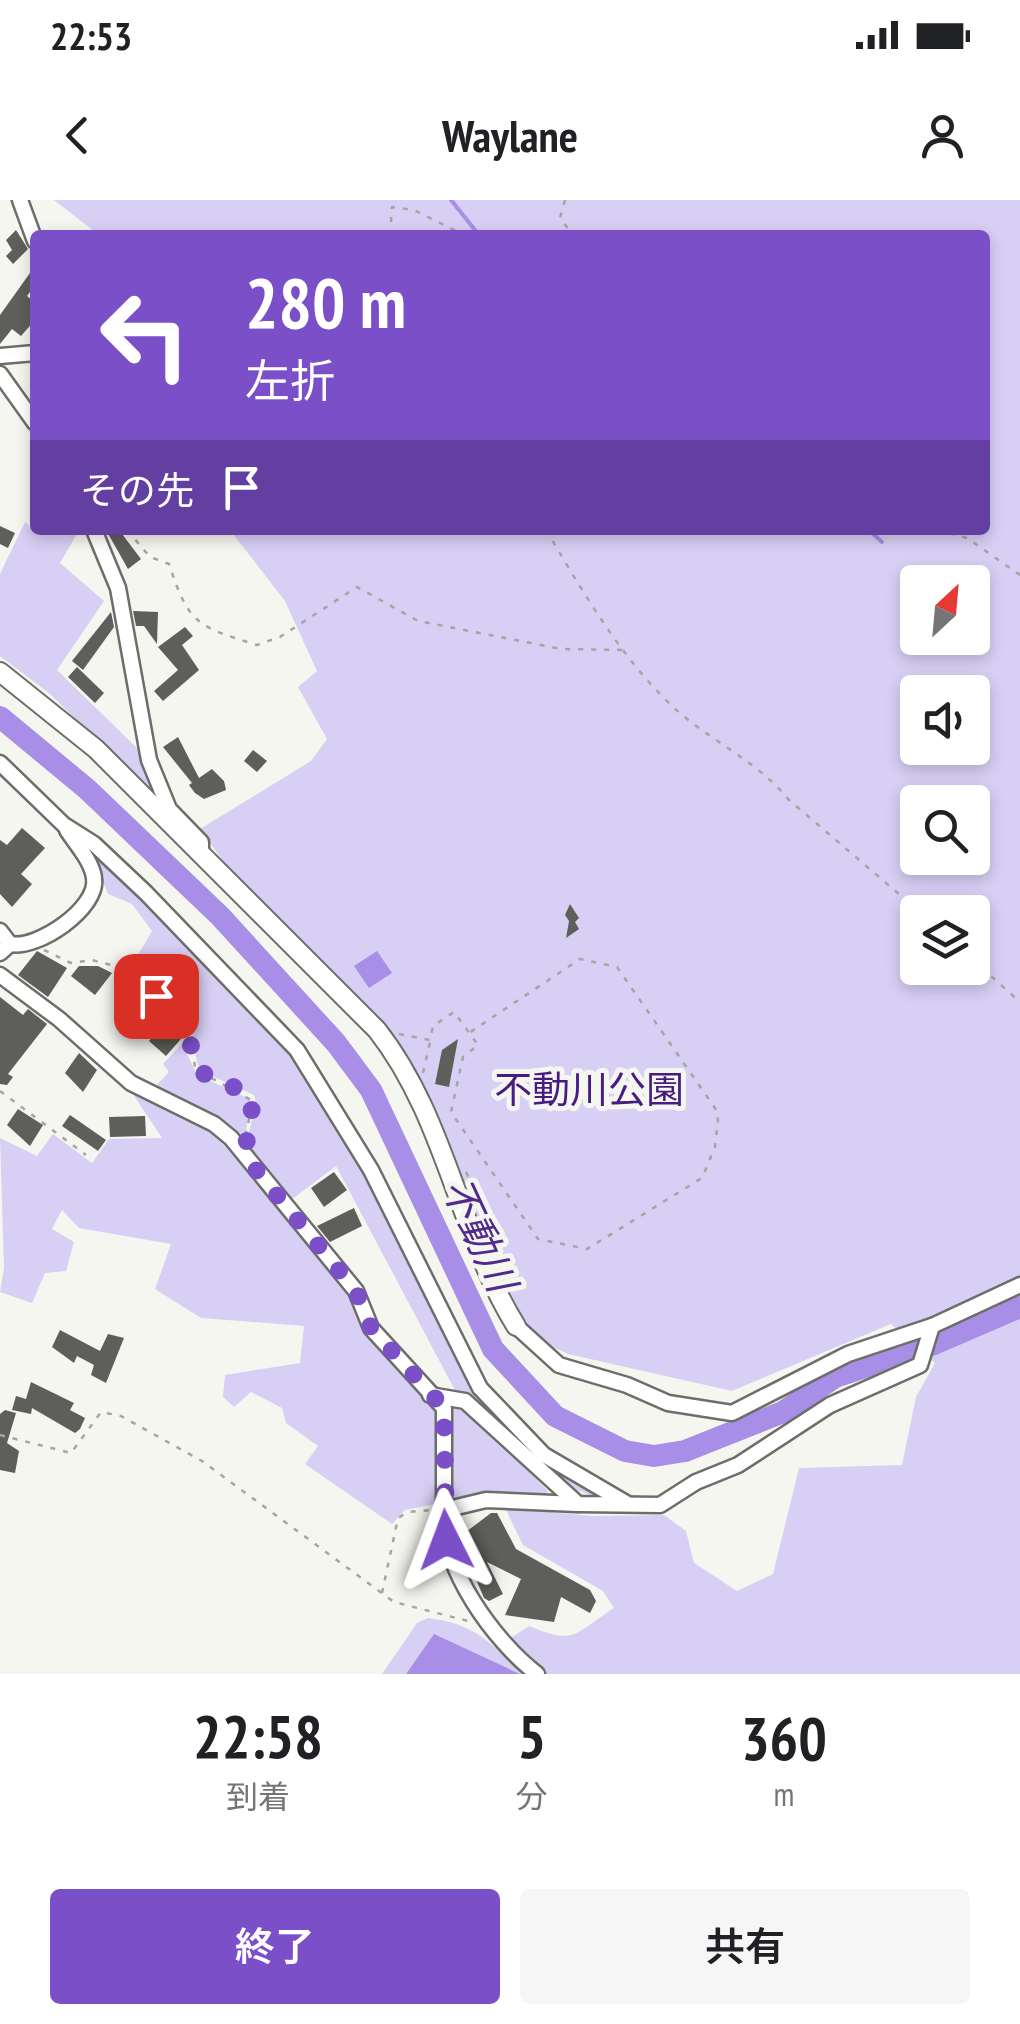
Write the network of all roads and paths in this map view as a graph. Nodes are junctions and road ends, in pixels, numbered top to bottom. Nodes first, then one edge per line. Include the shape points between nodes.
1 (20, 200) edge
2 (565, 200) edge
3 (31, 230) edge
4 (390, 230) edge
5 (454, 230) edge
6 (569, 230) edge
7 (30, 353) edge
8 (0, 356) edge
9 (0, 374) edge
10 (30, 416) edge
11 (96, 535) edge
12 (131, 535) edge
13 (549, 535) edge
14 (956, 535) edge
15 (1020, 575) edge
16 (626, 650) junction
17 (0, 672) edge
18 (0, 763) edge
19 (64, 825) junction
20 (201, 853) junction
21 (900, 895) edge
22 (0, 931) edge
23 (32, 944) junction
24 (5, 949) edge
25 (990, 976) edge
26 (2, 981) edge
27 (1020, 1002) edge
28 (377, 1030) junction
29 (469, 1033) junction
30 (430, 1040) junction
31 (422, 1073) dead end
32 (0, 1091) edge
33 (86, 1155) dead end
34 (460, 1157) dead end
35 (248, 1160) junction
36 (474, 1191) dead end
37 (1020, 1285) edge
38 (516, 1326) joint
39 (932, 1332) junction
40 (430, 1395) junction
41 (0, 1435) edge
42 (626, 1503) junction
43 (578, 1504) junction
44 (444, 1510) junction
45 (382, 1595) junction
46 (486, 1625) junction
47 (538, 1674) edge

1 - 3 street
2 - 6 path via 560,218
4 - 5 path via 392,207
7 - 8 street
9 - 10 street
11 - 20 street via 118,588 149,760 169,809 201,842
12 - 16 path via 150,556 169,564 194,620 257,645 357,586 418,621 560,648
13 - 16 path
14 - 15 path
16 - 21 path via 674,708 774,781
17 - 20 street via 96,749
18 - 19 street
19 - 23 street via 92,868 94,887 80,910
19 - 42 street via 146,893 297,1050 371,1170 459,1354 494,1406 544,1455
20 - 28 street
22 - 24 street
23 - 24 street
23 - 35 path via 71,963 111,965 184,1017 196,1068 253,1101
25 - 27 path
26 - 35 street via 59,1019 131,1083 214,1124
28 - 30 path
28 - 38 street via 414,1082 485,1271
29 - 29 path via 580,959 617,967 717,1111 715,1147 702,1178 586,1249 538,1240 451,1112 463,1056 478,1046
29 - 30 path via 454,1012 433,1026
30 - 31 path
32 - 33 path
34 - 36 path
35 - 40 street via 356,1291 371,1328
37 - 39 street
38 - 39 street via 559,1365 668,1403 732,1414 848,1354
39 - 42 street via 922,1361 830,1406 738,1465 660,1505
40 - 43 street via 465,1401
40 - 44 street via 446,1417
41 - 45 path via 71,1453 101,1412 121,1416 202,1461
42 - 43 street
43 - 44 street via 486,1500
44 - 45 path via 398,1518
44 - 46 street via 446,1540
45 - 46 path
46 - 47 street

